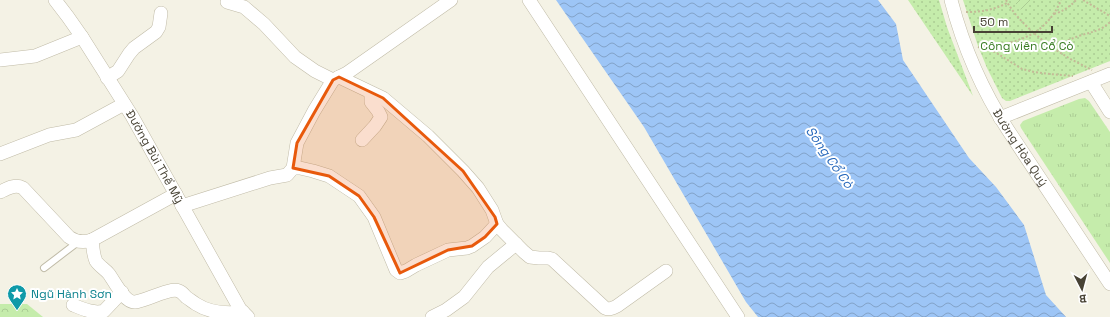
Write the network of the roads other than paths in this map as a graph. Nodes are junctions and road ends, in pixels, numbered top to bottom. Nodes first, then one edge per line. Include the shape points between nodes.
1 (55, 0) edge
2 (450, 0) edge
3 (529, 0) edge
4 (951, 0) edge
5 (227, 2) dead end
6 (161, 13) dead end
7 (82, 37) junction
8 (0, 60) edge
9 (1110, 74) edge
10 (1093, 77) junction
11 (107, 78) junction
12 (336, 78) junction
13 (371, 92) junction
14 (124, 104) junction
15 (1110, 112) edge
16 (1000, 118) junction
17 (362, 140) dead end
18 (0, 154) edge
19 (293, 168) junction
20 (0, 192) edge
21 (176, 194) junction
22 (182, 206) junction
23 (497, 224) junction
24 (92, 240) junction
25 (78, 242) junction
26 (516, 244) junction
27 (44, 268) dead end
28 (666, 271) dead end
29 (1109, 280) edge
30 (122, 292) junction
31 (73, 305) dead end
32 (245, 315) edge
33 (432, 317) edge
34 (738, 317) edge

1 - 7 street, Đường Bùi Thế Mỹ
2 - 12 street via 347,73
3 - 34 street
4 - 16 street, Đường Hòa Quý via 973,66
5 - 12 street via 244,7 295,56 315,71
6 - 11 street via 156,32 134,48 118,71
7 - 8 street via 35,56
7 - 11 street, Đường Bùi Thế Mỹ
9 - 10 street
10 - 15 street
10 - 16 street
11 - 14 street, Đường Bùi Thế Mỹ
12 - 13 street
12 - 19 street via 297,143
13 - 17 street via 371,102 381,117
13 - 23 street via 383,98 428,136 463,171 478,188 494,214
14 - 18 street via 76,130 49,135
14 - 21 street, Đường Bùi Thế Mỹ
16 - 29 street, Đường Hòa Quý
19 - 22 street via 286,175
19 - 23 street via 329,176 359,196 374,217 396,270 400,273 448,250 472,246
20 - 25 street via 16,186 23,188 69,236
21 - 22 street, Đường Bùi Thế Mỹ
21 - 24 street
22 - 32 street, Đường Bùi Thế Mỹ
23 - 26 street
24 - 25 street
24 - 30 street via 96,260
25 - 27 lane
26 - 28 street via 530,257 552,259 608,309 626,300
26 - 33 street via 488,267 464,297
30 - 31 street via 101,312
30 - 32 street via 135,302 176,290 197,305 208,309

